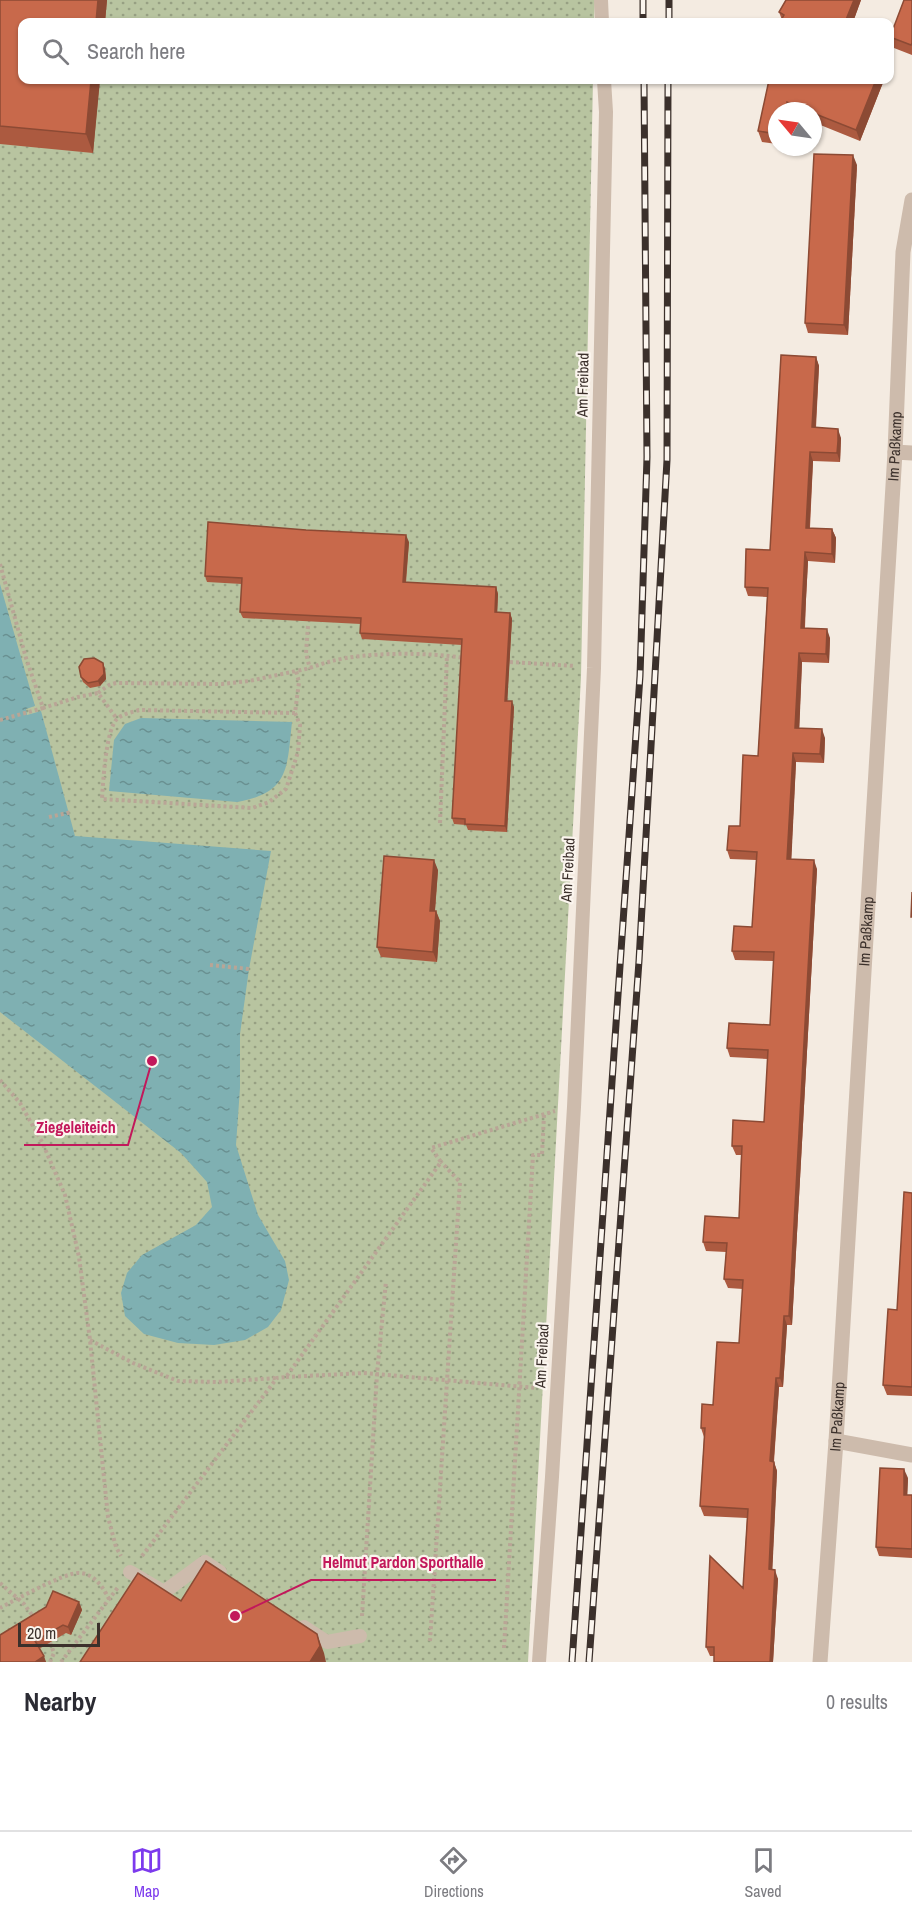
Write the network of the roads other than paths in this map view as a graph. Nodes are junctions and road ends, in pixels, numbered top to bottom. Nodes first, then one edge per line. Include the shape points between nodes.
1 (601, 0) edge
2 (602, 18) edge
3 (604, 84) edge
4 (912, 200) edge
5 (895, 452) junction
6 (912, 453) edge
7 (836, 1441) junction
8 (912, 1455) edge
9 (125, 1578) road end
10 (233, 1580) edge
11 (290, 1617) edge
12 (360, 1636) road end
13 (539, 1662) edge
14 (820, 1662) edge

1 - 2 lane
3 - 13 lane, Am Freibad via 594,668 573,1107
4 - 5 street, Im Paßkamp via 903,252
5 - 6 street
5 - 7 street, Im Paßkamp
7 - 8 street
7 - 14 street, Im Paßkamp
9 - 10 lane via 164,1592 205,1562
11 - 12 lane via 327,1642

